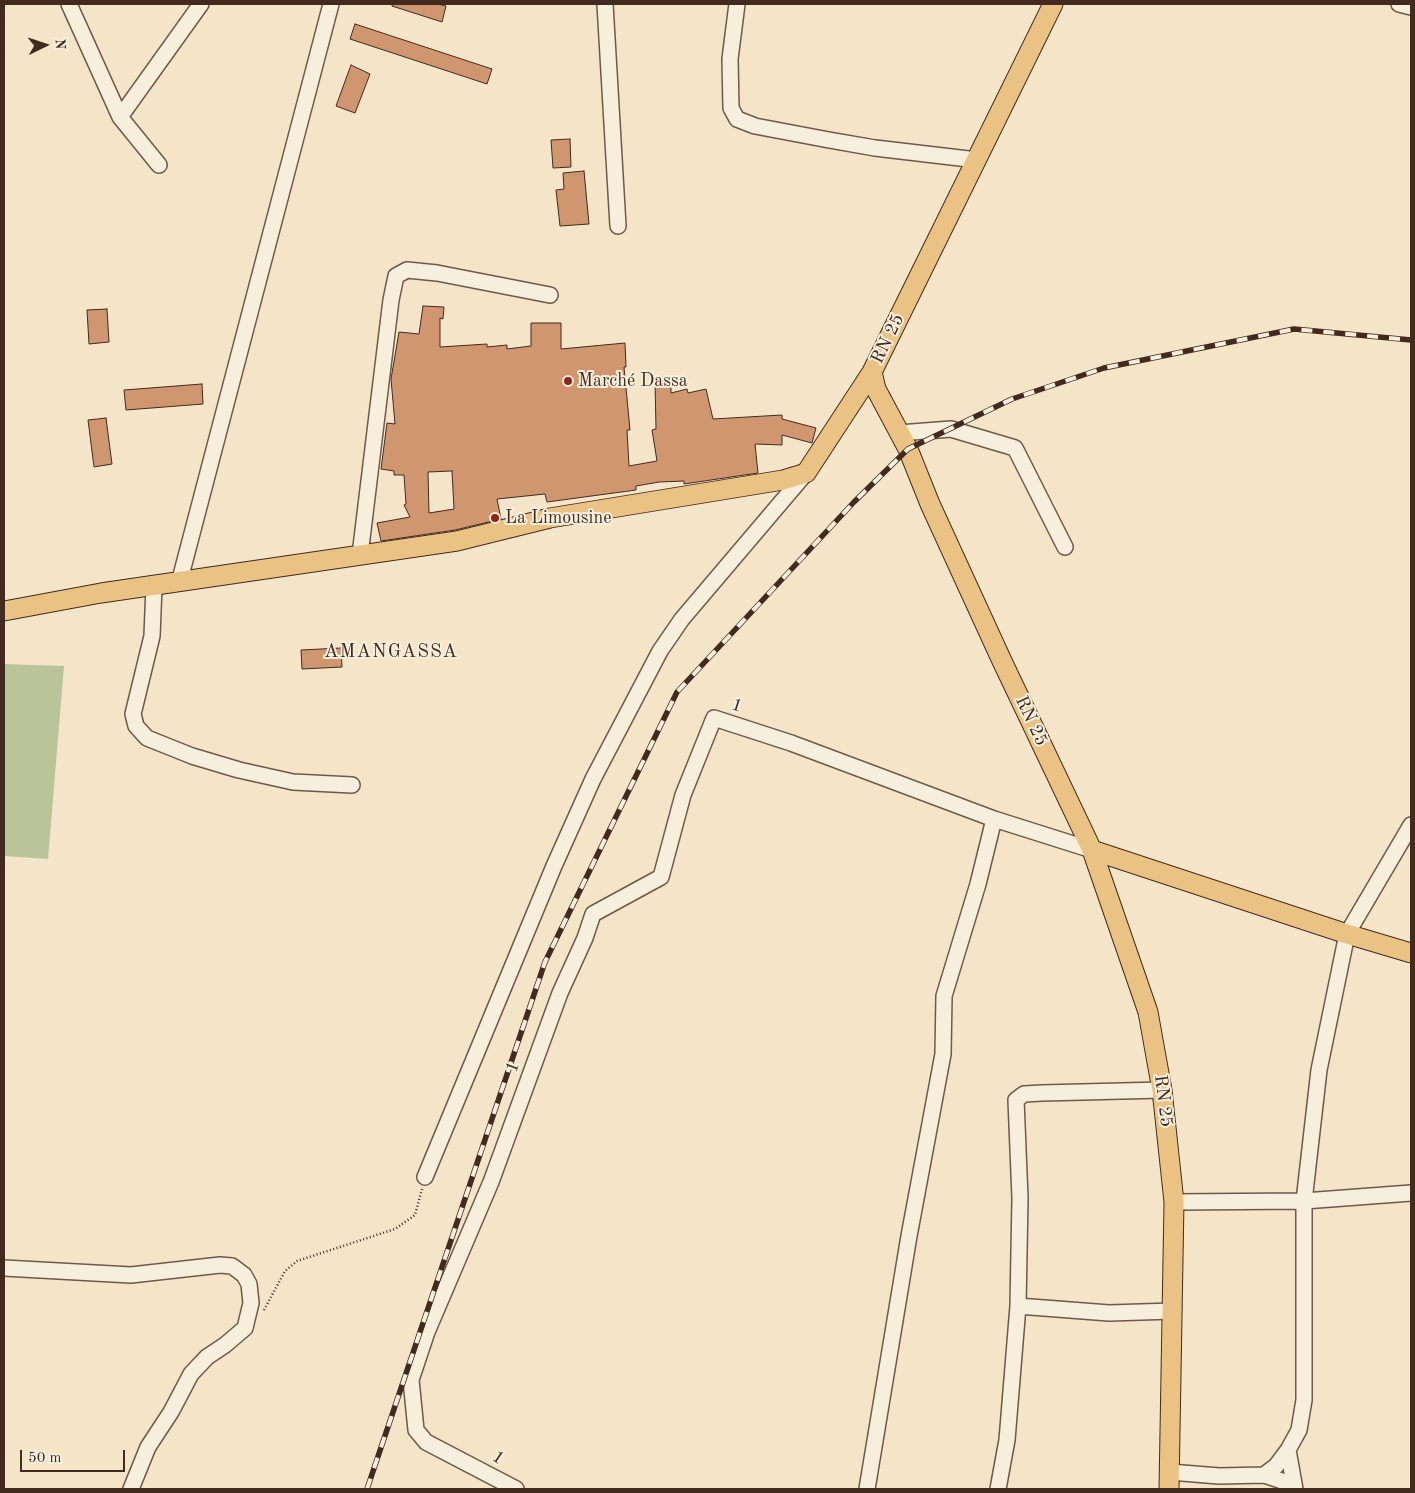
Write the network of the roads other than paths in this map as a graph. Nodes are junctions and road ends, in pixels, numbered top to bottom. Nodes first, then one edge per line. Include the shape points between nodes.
1 (69, 4) edge
2 (201, 4) edge
3 (331, 4) edge
4 (604, 4) edge
5 (737, 4) edge
6 (1053, 4) edge
7 (1399, 4) edge
8 (1411, 7) edge
9 (120, 117) junction
10 (977, 160) junction
11 (159, 165) dead end
12 (618, 226) dead end
13 (550, 294) dead end
14 (872, 372) junction
15 (899, 433) junction
16 (806, 473) junction
17 (1065, 547) dead end
18 (360, 556) junction
19 (179, 583) junction
20 (154, 586) junction
21 (4, 611) edge
22 (352, 785) dead end
23 (994, 819) junction
24 (1411, 824) edge
25 (1092, 850) junction
26 (1347, 934) junction
27 (1411, 953) edge
28 (1162, 1090) junction
29 (426, 1177) road end
30 (1411, 1193) edge
31 (1304, 1201) junction
32 (1174, 1202) junction
33 (4, 1268) edge
34 (1018, 1306) junction
35 (1173, 1311) junction
36 (1288, 1450) junction
37 (1264, 1475) junction
38 (1169, 1481) edge
39 (1295, 1487) edge
40 (131, 1489) edge
41 (516, 1489) edge
42 (867, 1489) edge
43 (998, 1489) edge

1 - 9 street
2 - 9 street
3 - 19 street
4 - 12 street
5 - 10 street via 730,59 730,108 737,118 755,126 856,145
6 - 10 main road, RN 25 / RN 25
7 - 8 street
9 - 11 street
10 - 14 main road, RN 25 / RN 25
13 - 18 street via 437,273 407,270 396,276
14 - 15 main road, RN 25 / RN 25 via 876,389
14 - 16 main road
15 - 17 street via 950,429 1015,448
15 - 25 main road, RN 25 / RN 25
16 - 18 main road via 774,482 550,518 457,541
16 - 29 street via 682,619 660,650 593,779 554,866
18 - 19 main road
19 - 20 main road
20 - 21 main road
20 - 22 street via 152,636 133,714 136,726 147,738 238,770 293,782
23 - 25 street
23 - 41 street, 1 via 714,718 683,795 661,877 594,914 560,993 491,1182 427,1332 411,1380 416,1430 426,1442
23 - 42 street via 944,996 943,1054 907,1245
24 - 26 street
25 - 26 main road
25 - 28 main road, RN 25 / RN 25 via 1148,1012
26 - 27 main road
26 - 31 street via 1319,1070
28 - 32 main road, RN 25 / RN 25
28 - 34 street via 1024,1094 1016,1100 1020,1198
30 - 31 street
31 - 32 street
31 - 36 street via 1304,1400 1299,1430
32 - 35 main road, RN 25 / RN 25
33 - 40 street via 131,1275 232,1266 244,1275 249,1284 251,1303 245,1328 207,1357 191,1374 148,1447
34 - 35 street via 1109,1313
34 - 43 street via 1007,1440
35 - 38 main road, RN 25 / RN 25
36 - 37 street
36 - 39 street
37 - 38 street
37 - 39 street

